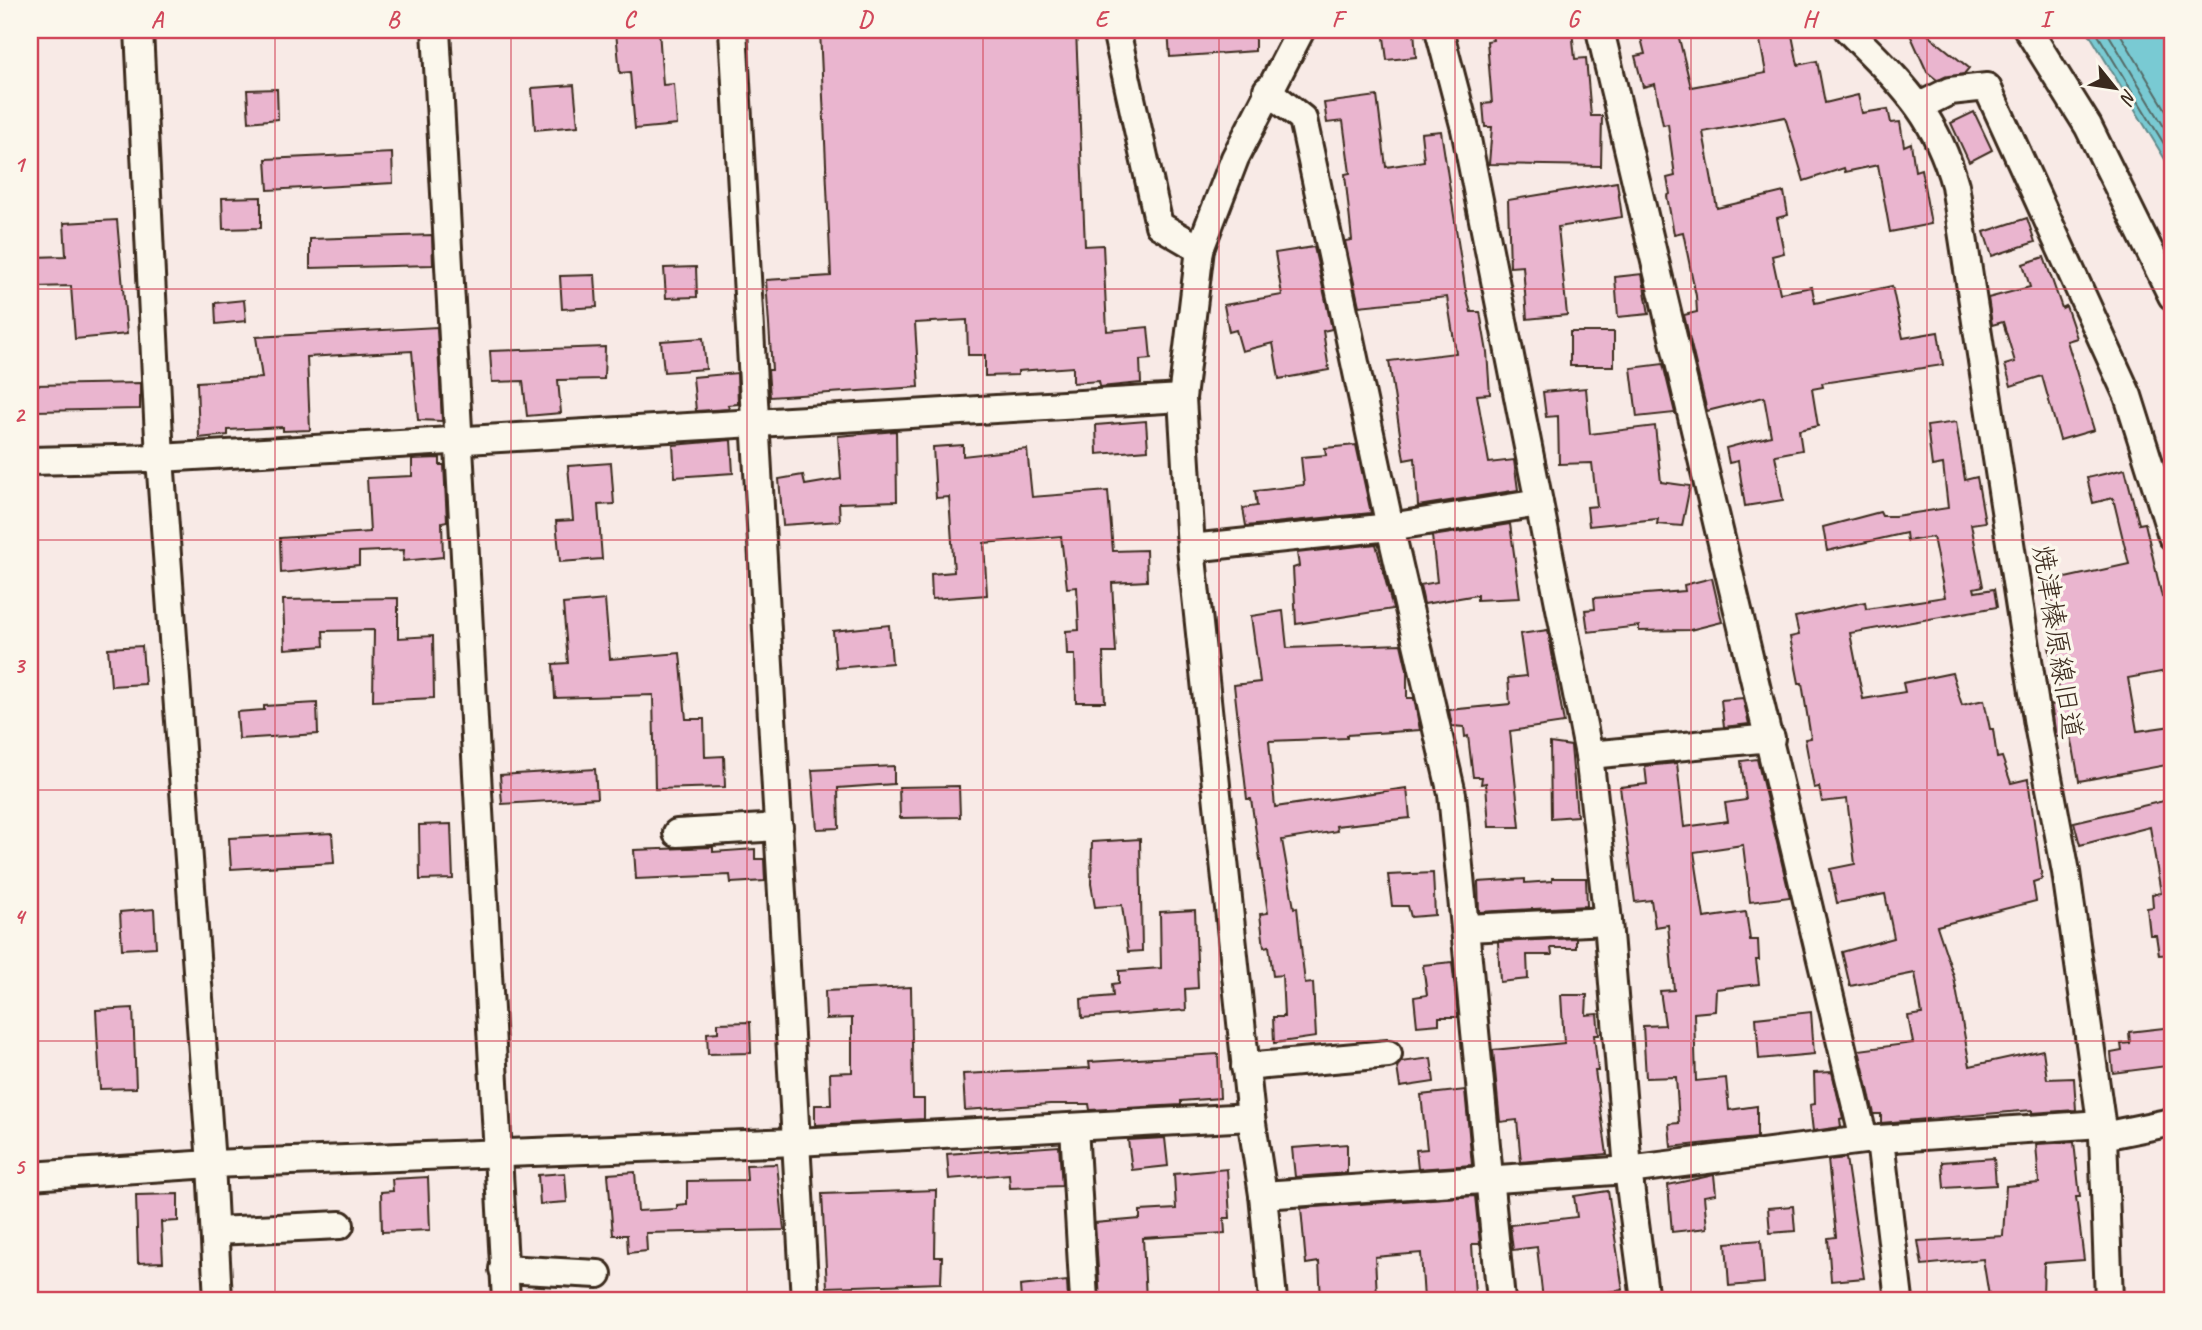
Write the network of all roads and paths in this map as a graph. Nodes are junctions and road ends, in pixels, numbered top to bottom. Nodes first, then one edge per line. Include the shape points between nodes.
1 (139, 30) edge
2 (436, 30) edge
3 (733, 30) edge
4 (1116, 30) edge
5 (1301, 30) edge
6 (1439, 30) edge
7 (1600, 30) edge
8 (1848, 30) edge
9 (2028, 30) edge
10 (1267, 90) junction
11 (1920, 106) junction
12 (1200, 248) junction
13 (2172, 296) edge
14 (1182, 398) junction
15 (756, 421) junction
16 (458, 440) junction
17 (160, 458) junction
18 (30, 461) edge
19 (1539, 503) junction
20 (1390, 527) junction
21 (2172, 536) edge
22 (1191, 548) junction
23 (1771, 738) junction
24 (1589, 755) junction
25 (779, 827) junction
26 (677, 833) dead end
27 (1608, 921) junction
28 (1467, 928) junction
29 (1388, 1054) dead end
30 (1245, 1067) junction
31 (1251, 1117) junction
32 (2172, 1122) edge
33 (1074, 1127) junction
34 (2102, 1130) junction
35 (1872, 1140) junction
36 (797, 1142) junction
37 (496, 1154) junction
38 (211, 1164) junction
39 (1628, 1170) junction
40 (30, 1176) edge
41 (1490, 1179) junction
42 (1263, 1195) junction
43 (340, 1225) dead end
44 (215, 1231) junction
45 (503, 1269) junction
46 (598, 1274) dead end
47 (218, 1300) edge
48 (506, 1300) edge
49 (805, 1300) edge
50 (1084, 1300) edge
51 (1273, 1300) edge
52 (1501, 1300) edge
53 (1645, 1300) edge
54 (1899, 1300) edge
55 (2109, 1300) edge

1 - 17 street
2 - 16 street
3 - 15 street
4 - 12 street via 1159,225
5 - 10 street
6 - 19 street via 1465,129
7 - 23 street
8 - 11 street, 焼津榛原線旧道
9 - 13 street via 2088,126
10 - 12 street
10 - 20 street via 1303,119
11 - 21 street via 1950,90 1987,87 2128,396
11 - 34 street, 焼津榛原線旧道 via 1946,152 1955,185 2038,725 2066,872
12 - 14 street
14 - 15 street
14 - 22 street
15 - 16 street
15 - 25 street
16 - 17 street
16 - 37 street
17 - 18 street
17 - 38 street
19 - 20 street
19 - 24 street
20 - 22 street
20 - 28 street via 1452,794
22 - 30 street
23 - 24 street
23 - 35 street
24 - 27 street
25 - 26 street
25 - 36 street
27 - 28 street
27 - 39 street
28 - 41 street
29 - 30 street
30 - 31 street
31 - 33 street
31 - 42 street
32 - 34 street
33 - 36 street
33 - 50 street
34 - 35 street
34 - 55 street, 焼津榛原線旧道
35 - 39 street
35 - 54 street
36 - 37 street
36 - 49 street
37 - 38 street
37 - 45 street
38 - 40 street
38 - 44 street
39 - 41 street
39 - 53 street
41 - 42 street
41 - 52 street
42 - 51 street
43 - 44 street
44 - 47 street
45 - 46 street
45 - 48 street

